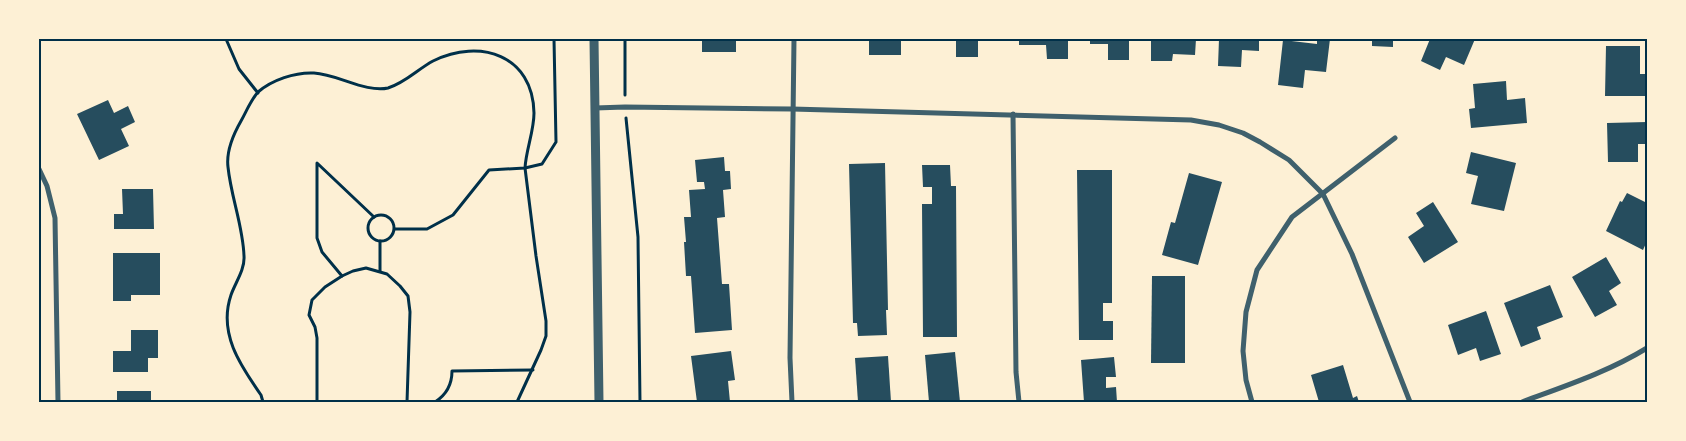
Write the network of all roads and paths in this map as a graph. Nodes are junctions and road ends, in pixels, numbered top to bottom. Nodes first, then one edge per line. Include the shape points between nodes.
1 (226, 39) edge
2 (554, 39) edge
3 (594, 39) edge
4 (625, 39) edge
5 (794, 39) edge
6 (258, 93) junction
7 (625, 107) junction
8 (595, 108) junction
9 (792, 109) junction
10 (1013, 114) junction
11 (1395, 138) dead end
12 (525, 168) junction
13 (39, 169) edge
14 (1323, 194) junction
15 (374, 217) junction
16 (394, 229) junction
17 (380, 241) junction
18 (380, 271) junction
19 (342, 276) junction
20 (1647, 348) edge
21 (533, 370) junction
22 (58, 402) edge
23 (263, 402) edge
24 (317, 402) edge
25 (407, 402) edge
26 (435, 402) edge
27 (517, 402) edge
28 (599, 402) edge
29 (640, 402) edge
30 (792, 402) edge
31 (1019, 402) edge
32 (1252, 402) edge
33 (1410, 402) edge
34 (1522, 402) edge

1 - 6 path via 240,69
2 - 12 path via 556,142 542,164
3 - 8 street
4 - 7 path
5 - 9 street
6 - 12 path via 283,78 314,73 368,87 387,88 451,55 482,51 497,54 520,70 532,95 534,123
6 - 23 path via 228,149 244,259 227,306 226,320 234,351
7 - 8 street
7 - 9 street
7 - 29 path via 638,237
8 - 28 street
9 - 10 street
9 - 30 street
10 - 14 street via 1191,120 1219,125 1252,137 1289,160
10 - 31 street
11 - 14 street
12 - 16 path via 489,170 453,215 427,229
12 - 21 path via 546,321 546,336
13 - 22 street via 55,218
14 - 32 street via 1292,217 1257,270 1246,312 1244,351 1246,380
14 - 33 street via 1352,254
15 - 16 path via 386,215 393,221
15 - 17 path via 369,224 369,233
15 - 19 path via 317,163 317,238 322,252
16 - 17 path via 391,237
17 - 18 path
18 - 19 path via 366,268
18 - 25 path via 408,296
19 - 24 path via 317,294 310,306 317,338
20 - 34 street via 1605,371
21 - 26 path via 452,371 448,390
21 - 27 path

